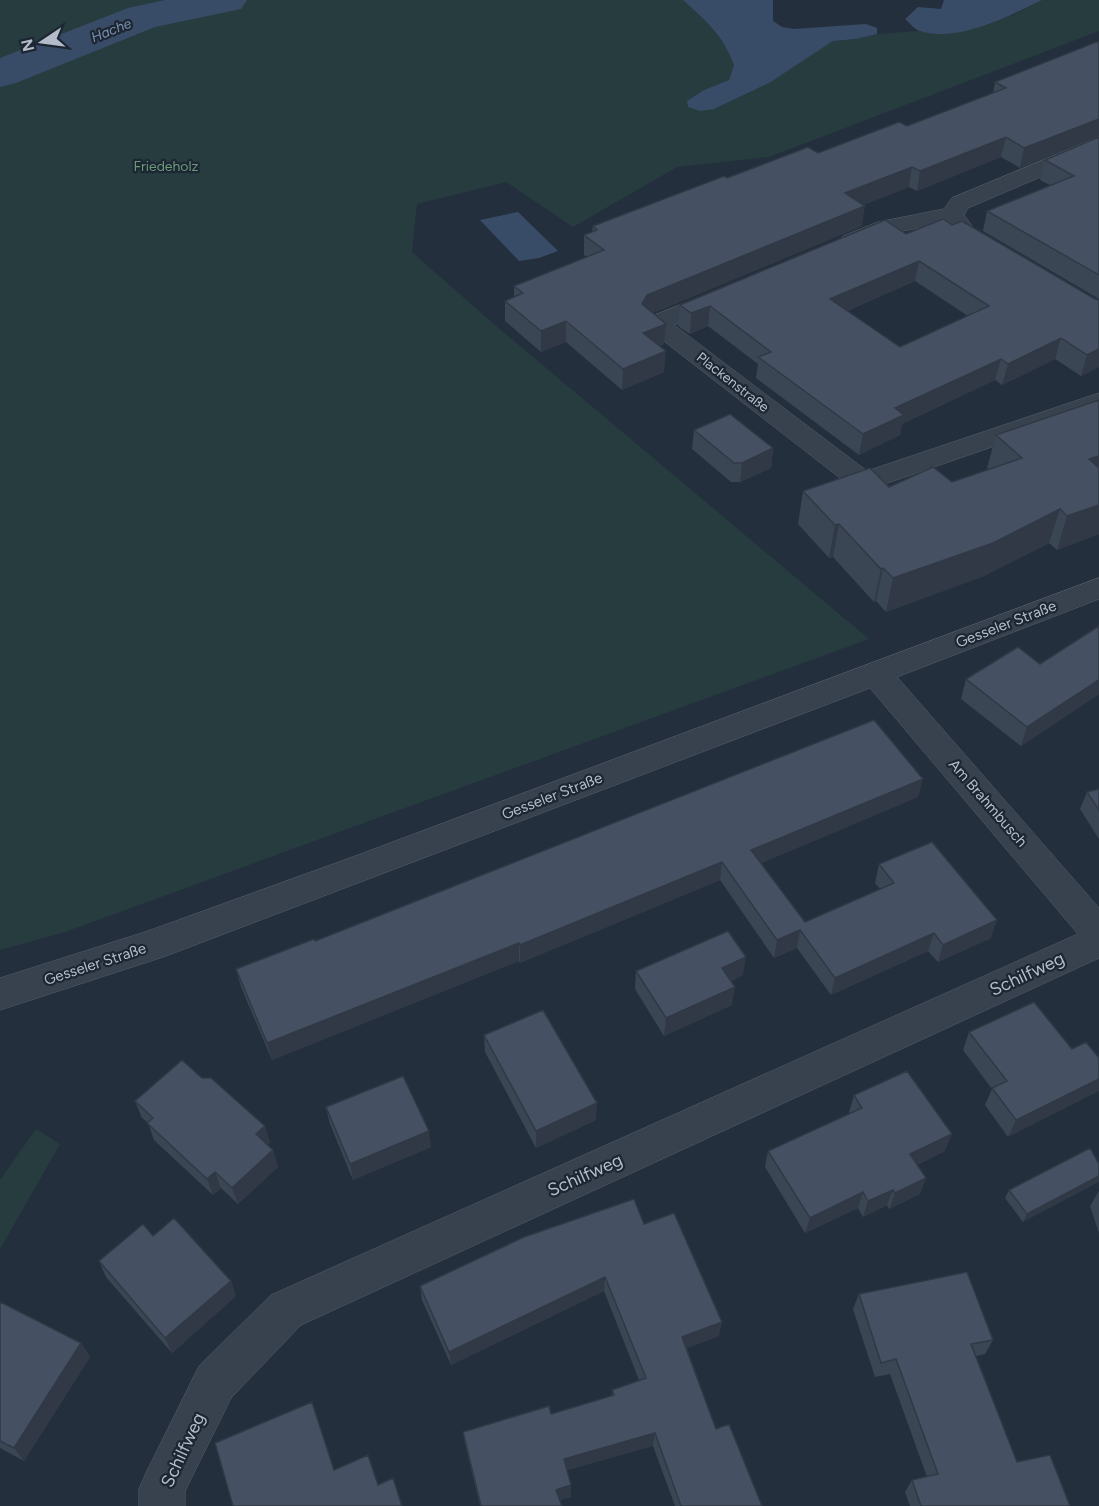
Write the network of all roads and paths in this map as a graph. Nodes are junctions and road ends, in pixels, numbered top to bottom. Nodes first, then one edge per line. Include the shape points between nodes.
1 (1099, 144) edge
2 (952, 215) junction
3 (983, 243) edge
4 (831, 249) edge
5 (744, 286) edge
6 (1099, 401) edge
7 (1099, 588) edge
8 (876, 674) junction
9 (1099, 933) edge
10 (1099, 940) edge
11 (0, 994) edge
12 (162, 1506) edge

1 - 2 street via 960,203
2 - 3 street via 964,232
2 - 4 street via 886,226
5 - 6 street, Plackenstraße via 656,323 863,482
7 - 8 street, Gesseler Straße
8 - 9 street, Am Brahmbusch
8 - 11 street, Gesseler Straße via 153,945
10 - 12 street, Schilfweg via 286,1310 216,1382 162,1489

